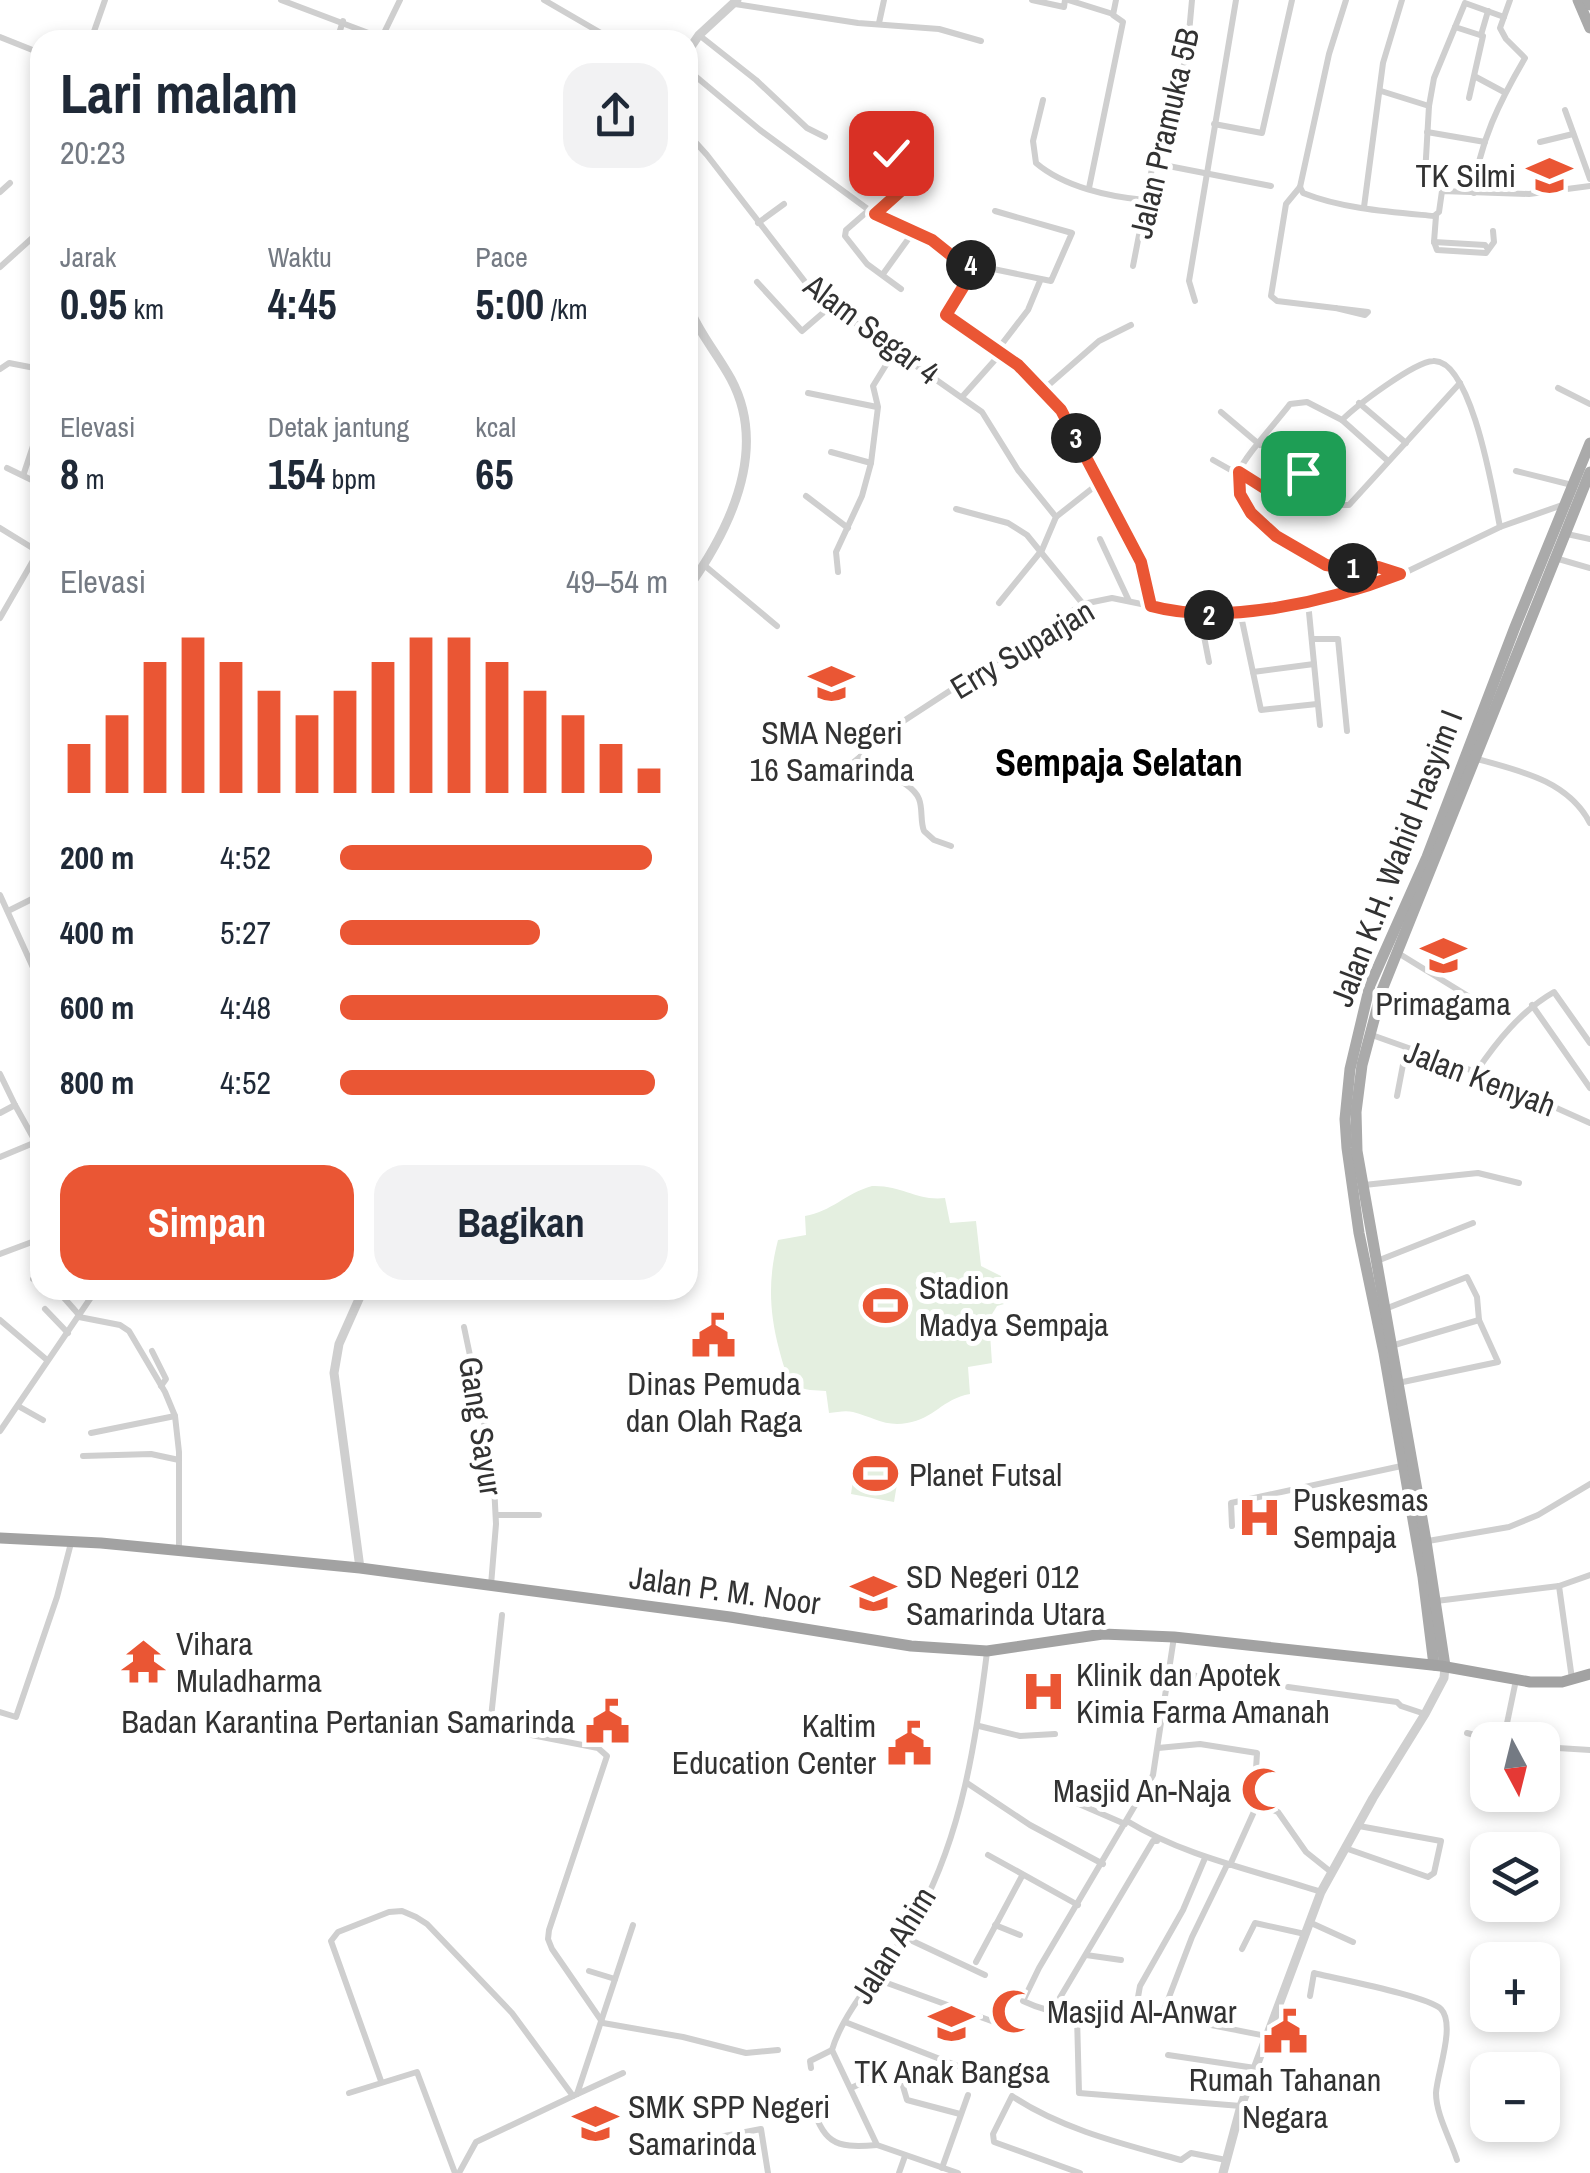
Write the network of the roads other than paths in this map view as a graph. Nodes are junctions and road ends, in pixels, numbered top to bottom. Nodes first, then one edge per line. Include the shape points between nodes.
1 (105, 0) edge
2 (282, 0) edge
3 (400, 0) edge
4 (544, 0) edge
5 (884, 0) edge
6 (1032, 0) edge
7 (1116, 0) edge
8 (1192, 0) edge
9 (1236, 0) edge
10 (1292, 0) edge
11 (1346, 0) edge
12 (1402, 0) edge
13 (1510, 0) edge
14 (1578, 0) edge
15 (736, 2) edge
16 (1065, 2) edge
17 (1488, 11) junction
18 (1113, 14) junction
19 (1504, 17) junction
20 (343, 21) junction
21 (879, 24) junction
22 (1455, 27) junction
23 (1590, 28) edge
24 (94, 30) edge
25 (340, 30) edge
26 (364, 30) edge
27 (388, 30) edge
28 (596, 30) edge
29 (699, 35) joint
30 (1480, 35) junction
31 (0, 37) edge
32 (982, 41) dead end
33 (30, 50) edge
34 (1476, 77) junction
35 (698, 78) edge
36 (1381, 91) junction
37 (1504, 92) junction
38 (1469, 98) dead end
39 (1043, 100) dead end
40 (1429, 106) junction
41 (1564, 110) dead end
42 (1214, 124) junction
43 (1427, 132) junction
44 (1574, 134) junction
45 (824, 138) dead end
46 (1485, 142) junction
47 (1540, 142) dead end
48 (698, 145) edge
49 (891, 153) dead end
50 (1152, 163) junction
51 (1207, 175) junction
52 (1590, 182) edge
53 (10, 183) dead end
54 (1271, 186) dead end
55 (1300, 187) junction
56 (1089, 188) junction
57 (1442, 190) junction
58 (0, 192) edge
59 (1474, 193) junction
60 (1145, 200) junction
61 (784, 204) dead end
62 (1364, 208) junction
63 (995, 211) dead end
64 (872, 212) junction
65 (1436, 216) junction
66 (758, 223) junction
67 (1494, 231) dead end
68 (914, 232) junction
69 (30, 240) edge
70 (976, 266) junction
71 (1134, 266) dead end
72 (0, 267) edge
73 (883, 274) junction
74 (1040, 281) junction
75 (757, 282) dead end
76 (900, 289) dead end
77 (1195, 301) dead end
78 (831, 306) junction
79 (1336, 308) dead end
80 (1131, 325) dead end
81 (698, 327) edge
82 (1000, 351) junction
83 (894, 352) junction
84 (30, 367) edge
85 (0, 370) edge
86 (1460, 383) junction
87 (1558, 388) dead end
88 (1044, 390) junction
89 (808, 393) dead end
90 (962, 397) junction
91 (1360, 403) junction
92 (1590, 404) edge
93 (878, 407) junction
94 (1221, 412) dead end
95 (1342, 420) junction
96 (1262, 442) junction
97 (1406, 443) junction
98 (1590, 443) edge
99 (831, 452) dead end
100 (30, 456) edge
101 (1212, 460) dead end
102 (1388, 461) junction
103 (871, 463) junction
104 (8, 468) dead end
105 (1516, 471) dead end
106 (1239, 472) junction
107 (1590, 472) edge
108 (1303, 473) junction
109 (24, 474) junction
110 (30, 478) edge
111 (1098, 483) junction
112 (1573, 486) junction
113 (806, 496) dead end
114 (1566, 504) junction
115 (956, 509) dead end
116 (1056, 519) junction
117 (1500, 527) junction
118 (0, 528) edge
119 (848, 528) junction
120 (1565, 533) junction
121 (1590, 539) edge
122 (1100, 540) dead end
123 (30, 546) edge
124 (1042, 550) junction
125 (1555, 558) junction
126 (704, 565) junction
127 (30, 567) edge
128 (1590, 568) edge
129 (838, 572) dead end
130 (698, 573) edge
131 (1400, 574) junction
132 (1129, 602) junction
133 (1308, 602) junction
134 (999, 603) dead end
135 (1083, 604) junction
136 (1151, 606) junction
137 (1240, 611) junction
138 (1200, 616) junction
139 (0, 618) edge
140 (777, 626) dead end
141 (1521, 628) junction
142 (1312, 639) junction
143 (1209, 662) dead end
144 (1314, 664) junction
145 (1253, 672) junction
146 (1317, 704) junction
147 (1320, 725) dead end
148 (1347, 731) dead end
149 (860, 757) junction
150 (1478, 759) junction
151 (842, 772) dead end
152 (1586, 806) edge
153 (1590, 823) edge
154 (951, 846) dead end
155 (0, 896) edge
156 (30, 900) edge
157 (8, 911) junction
158 (1398, 953) junction
159 (30, 960) edge
160 (1376, 988) junction
161 (1481, 1004) dead end
162 (1532, 1005) junction
163 (1369, 1034) junction
164 (1590, 1042) edge
165 (1406, 1050) junction
166 (1476, 1072) junction
167 (0, 1074) edge
168 (1590, 1088) edge
169 (1398, 1096) dead end
170 (15, 1105) junction
171 (0, 1112) edge
172 (1590, 1122) edge
173 (30, 1132) edge
174 (30, 1149) edge
175 (0, 1158) edge
176 (1519, 1183) dead end
177 (1362, 1186) junction
178 (1474, 1223) dead end
179 (1365, 1232) junction
180 (30, 1242) edge
181 (4, 1251) edge
182 (1371, 1256) junction
183 (69, 1300) edge
184 (90, 1300) edge
185 (359, 1300) edge
186 (1384, 1309) junction
187 (45, 1310) dead end
188 (83, 1311) junction
189 (0, 1320) edge
190 (1480, 1320) junction
191 (464, 1327) dead end
192 (68, 1333) junction
193 (1391, 1346) junction
194 (152, 1351) dead end
195 (47, 1360) junction
196 (1397, 1383) junction
197 (161, 1386) junction
198 (17, 1406) junction
199 (175, 1416) junction
200 (43, 1420) dead end
201 (2, 1426) edge
202 (91, 1433) dead end
203 (82, 1456) dead end
204 (179, 1460) junction
205 (1408, 1465) junction
206 (1590, 1484) edge
207 (496, 1515) junction
208 (539, 1515) dead end
209 (1232, 1526) dead end
210 (0, 1538) edge
211 (1426, 1541) junction
212 (72, 1542) junction
213 (179, 1550) junction
214 (360, 1568) junction
215 (1590, 1575) edge
216 (490, 1586) junction
217 (1559, 1586) junction
218 (1436, 1601) junction
219 (502, 1616) dead end
220 (1174, 1637) junction
221 (988, 1651) junction
222 (1440, 1666) junction
223 (1168, 1671) junction
224 (1590, 1674) edge
225 (1516, 1680) junction
226 (1572, 1680) junction
227 (1237, 1683) dead end
228 (1288, 1688) dead end
229 (0, 1712) edge
230 (1426, 1714) junction
231 (1507, 1722) edge
232 (978, 1726) junction
233 (1467, 1733) dead end
234 (1055, 1734) dead end
235 (1470, 1734) edge
236 (1158, 1748) junction
237 (1560, 1748) edge
238 (1590, 1750) edge
239 (966, 1782) junction
240 (1072, 1800) dead end
241 (1257, 1805) junction
242 (1126, 1823) junction
243 (1359, 1826) junction
244 (1157, 1841) junction
245 (1346, 1848) junction
246 (988, 1856) dead end
247 (1205, 1858) junction
248 (1103, 1864) junction
249 (1229, 1865) junction
250 (1332, 1873) junction
251 (1022, 1876) junction
252 (1321, 1892) junction
253 (1078, 1905) junction
254 (1309, 1922) junction
255 (634, 1925) dead end
256 (995, 1925) junction
257 (1304, 1934) junction
258 (1020, 1935) dead end
259 (904, 1937) junction
260 (1353, 1942) dead end
261 (1242, 1949) dead end
262 (1086, 1955) junction
263 (1122, 1960) dead end
264 (976, 1962) dead end
265 (589, 1971) dead end
266 (985, 1975) dead end
267 (615, 1978) junction
268 (876, 1979) junction
269 (1310, 1996) dead end
270 (1052, 2012) junction
271 (1078, 2016) junction
272 (1161, 2018) junction
273 (1134, 2019) junction
274 (845, 2022) junction
275 (997, 2023) dead end
276 (602, 2024) junction
277 (1267, 2036) junction
278 (778, 2050) dead end
279 (832, 2050) junction
280 (1168, 2055) dead end
281 (812, 2068) dead end
282 (1255, 2068) junction
283 (623, 2072) dead end
284 (381, 2081) junction
285 (999, 2082) dead end
286 (851, 2088) junction
287 (349, 2093) dead end
288 (968, 2094) dead end
289 (575, 2095) junction
290 (810, 2100) dead end
291 (1241, 2106) junction
292 (960, 2114) junction
293 (709, 2139) dead end
294 (876, 2145) junction
295 (905, 2156) junction
296 (1226, 2160) junction
297 (1457, 2160) dead end
298 (942, 2168) junction
299 (457, 2173) edge
300 (768, 2173) edge
301 (900, 2173) edge
302 (958, 2173) edge
303 (1080, 2173) edge
304 (1223, 2173) edge

1 - 24 street
2 - 20 street
3 - 27 street
4 - 28 street
5 - 21 street
6 - 16 street
7 - 18 street
8 - 50 street, Jalan Pramuka 5B via 1187,55
9 - 42 street
10 - 42 street via 1262,133
11 - 55 street
12 - 36 street
13 - 19 street
14 - 23 main road
15 - 21 street
15 - 29 street
16 - 18 street
17 - 19 street
17 - 22 street via 1465,3
17 - 30 street
18 - 56 street via 1123,22
19 - 37 street via 1500,28 1525,58
20 - 25 street
20 - 26 street
21 - 32 street
22 - 30 street
22 - 40 street
29 - 45 street
30 - 34 street
31 - 33 street
34 - 37 street
34 - 38 street
35 - 64 street
36 - 40 street
36 - 62 street
37 - 46 street
39 - 56 street via 1033,158 1041,168
40 - 43 street
41 - 44 street
42 - 51 street
43 - 46 street
43 - 57 street via 1425,174
44 - 47 street
44 - 52 street
46 - 59 street
48 - 66 street, Alam Segar 4
49 - 64 street via 904,188
50 - 51 street
50 - 60 street, Jalan Pramuka 5B
51 - 54 street
51 - 77 street via 1189,281
52 - 59 street via 1560,192
53 - 58 street
55 - 62 street via 1308,196
55 - 79 street via 1286,204 1271,296
56 - 60 street
57 - 59 street
57 - 65 street
60 - 71 street, Jalan Pramuka 5B
61 - 66 street
62 - 65 street
63 - 74 street via 1072,233 1055,276
64 - 68 street
64 - 73 street via 845,234
65 - 67 street via 1438,250 1486,253
66 - 78 street, Alam Segar 4
68 - 70 street
68 - 73 street
69 - 72 street
70 - 74 street
70 - 82 street via 946,315
73 - 76 street
74 - 82 street
75 - 78 street via 802,331
78 - 83 street, Alam Segar 4
80 - 88 street via 1099,342
81 - 126 street via 731,380 747,436 738,495
82 - 88 street
82 - 90 street
83 - 90 street, Alam Segar 4
83 - 93 street via 873,386
84 - 85 street via 9,364
86 - 91 street via 1448,367 1428,362
86 - 97 street
86 - 117 street
87 - 92 street
88 - 111 street
89 - 93 street
90 - 116 street, Alam Segar 4 via 982,412
91 - 95 street
91 - 97 street
93 - 103 street
94 - 96 street
95 - 96 street via 1307,402 1290,404
95 - 102 street
96 - 106 street
96 - 108 street
97 - 102 street
98 - 112 main road, Jalan K.H. Wahid Hasyim I
99 - 103 street
100 - 109 street
101 - 106 street
102 - 108 street via 1346,506
103 - 119 street
104 - 109 street
105 - 112 street
106 - 108 street via 1277,496
106 - 131 street via 1240,494 1276,536 1326,565
107 - 120 main road, Jalan K.H. Wahid Hasyim I
109 - 110 street
111 - 116 street
111 - 136 street via 1141,562
112 - 114 main road, Jalan K.H. Wahid Hasyim I
113 - 119 street
114 - 117 street, Erry Suparjan
114 - 141 main road, Jalan K.H. Wahid Hasyim I
115 - 124 street via 1008,523
116 - 124 street
117 - 131 street, Erry Suparjan
118 - 123 street
119 - 129 street via 834,559
120 - 121 street
120 - 125 main road, Jalan K.H. Wahid Hasyim I
122 - 132 street
124 - 134 street
124 - 135 street
125 - 128 street
125 - 141 main road, Jalan K.H. Wahid Hasyim I
126 - 130 street
126 - 140 street
127 - 139 street
131 - 133 street, Erry Suparjan
132 - 135 street, Erry Suparjan
132 - 136 street, Erry Suparjan
133 - 137 street, Erry Suparjan
133 - 142 street
135 - 149 street, Erry Suparjan via 899,724
136 - 138 street, Erry Suparjan
137 - 138 street, Erry Suparjan
137 - 145 street
138 - 143 street
141 - 150 main road, Jalan K.H. Wahid Hasyim I
141 - 160 main road, Jalan K.H. Wahid Hasyim I
142 - 144 street
142 - 148 street via 1338,639
144 - 145 street
144 - 146 street
145 - 146 street via 1261,710
146 - 147 street
149 - 151 street, Erry Suparjan
149 - 154 street via 909,785 920,799 924,831
150 - 152 street via 1552,784
150 - 158 main road, Jalan K.H. Wahid Hasyim I
152 - 153 street
155 - 157 street
156 - 157 street
157 - 159 street
158 - 160 main road, Jalan K.H. Wahid Hasyim I
158 - 161 street
160 - 163 main road, Jalan K.H. Wahid Hasyim I
160 - 179 main road, Jalan K.H. Wahid Hasyim I via 1350,1070 1345,1119
162 - 164 street via 1556,992
162 - 166 street
162 - 168 street
163 - 165 street, Jalan Kenyah
163 - 177 main road, Jalan K.H. Wahid Hasyim I via 1356,1112
165 - 166 street, Jalan Kenyah
165 - 169 street
166 - 172 street, Jalan Kenyah
167 - 170 street
170 - 171 street
170 - 173 street
174 - 175 street
176 - 177 street via 1478,1173
177 - 179 main road, Jalan K.H. Wahid Hasyim I
178 - 182 street
179 - 182 main road, Jalan K.H. Wahid Hasyim I
180 - 181 street
182 - 186 main road, Jalan K.H. Wahid Hasyim I
182 - 205 main road, Jalan K.H. Wahid Hasyim I
183 - 188 street
184 - 188 street
185 - 214 street via 334,1373
186 - 190 street via 1467,1277
186 - 193 main road, Jalan K.H. Wahid Hasyim I
187 - 192 street
188 - 192 street
188 - 197 street via 124,1328
189 - 195 street
190 - 193 street
190 - 196 street via 1496,1364
191 - 207 street, Gang Sayur via 493,1465
192 - 195 street
193 - 196 main road, Jalan K.H. Wahid Hasyim I
194 - 197 street via 166,1379
195 - 198 street
196 - 205 main road, Jalan K.H. Wahid Hasyim I
197 - 199 street
198 - 200 street
198 - 201 street
199 - 202 street
199 - 204 street
203 - 204 street
204 - 213 street
205 - 209 street via 1231,1503
205 - 211 main road, Jalan K.H. Wahid Hasyim I
205 - 222 main road, Jalan K.H. Wahid Hasyim I
206 - 211 street via 1510,1527
207 - 208 street
207 - 216 street, Gang Sayur
210 - 212 highway, Jalan P. M. Noor
211 - 218 main road, Jalan K.H. Wahid Hasyim I
212 - 213 highway, Jalan P. M. Noor
212 - 229 street via 16,1717
213 - 214 highway, Jalan P. M. Noor
214 - 216 highway, Jalan P. M. Noor
215 - 217 street
216 - 221 highway, Jalan P. M. Noor via 910,1646
217 - 218 street
217 - 226 street
218 - 222 main road, Jalan K.H. Wahid Hasyim I
219 - 276 street via 490,1727 598,1748 607,1756 548,1939
220 - 221 highway, Jalan P. M. Noor via 1072,1636
220 - 222 highway, Jalan P. M. Noor
220 - 223 street
221 - 232 street, Jalan Ahim
222 - 225 highway, Jalan P. M. Noor
222 - 230 street via 1440,1685
223 - 227 street
223 - 236 street
224 - 226 highway, Jalan P. M. Noor
225 - 226 highway, Jalan P. M. Noor
225 - 231 street
228 - 230 street via 1397,1702
230 - 243 street
232 - 234 street via 1020,1736
232 - 239 street, Jalan Ahim
233 - 235 street
236 - 241 street via 1200,1744 1254,1752
236 - 242 street via 1153,1775
237 - 238 street
239 - 248 street
239 - 259 street, Jalan Ahim via 941,1866
240 - 242 street
241 - 249 street
241 - 250 street via 1278,1812 1306,1852
242 - 244 street
242 - 248 street
243 - 245 street
243 - 245 street via 1441,1841 1434,1873
244 - 247 street
244 - 262 street
245 - 250 street
246 - 251 street
247 - 249 street
247 - 273 street via 1140,1986
248 - 253 street
249 - 252 street
249 - 272 street
250 - 252 street
251 - 253 street
251 - 256 street
252 - 254 street
253 - 270 street via 1023,1998
254 - 257 street
254 - 260 street
255 - 267 street
256 - 258 street
256 - 264 street
257 - 261 street via 1254,1923
257 - 277 street
259 - 266 street
259 - 268 street, Jalan Ahim
262 - 263 street
262 - 270 street
265 - 267 street
267 - 276 street
268 - 274 street, Jalan Ahim
268 - 275 street
269 - 297 street via 1314,1973 1440,2007 1446,2034 1437,2101
270 - 271 street
271 - 273 street
271 - 291 street via 1079,2094
272 - 273 street
272 - 277 street
274 - 279 street, Jalan Ahim
274 - 285 street
276 - 278 street via 746,2053
276 - 289 street
277 - 282 street
279 - 281 street via 810,2061
279 - 286 street
280 - 282 street
282 - 291 street
283 - 289 street
284 - 287 street
284 - 289 street via 332,1941 360,1922 402,1912 427,1924 512,2014
284 - 299 street via 416,2072
286 - 292 street via 902,2084 906,2100
286 - 294 street
288 - 292 street
289 - 299 street via 476,2142
290 - 294 street via 818,2126 834,2143
291 - 296 street
292 - 298 street
293 - 300 street via 761,2129
294 - 295 street
295 - 298 street
295 - 301 street
296 - 303 street via 1188,2153 1181,2160 1135,2148 1050,2118 1012,2096 994,2142
296 - 304 street
298 - 302 street

